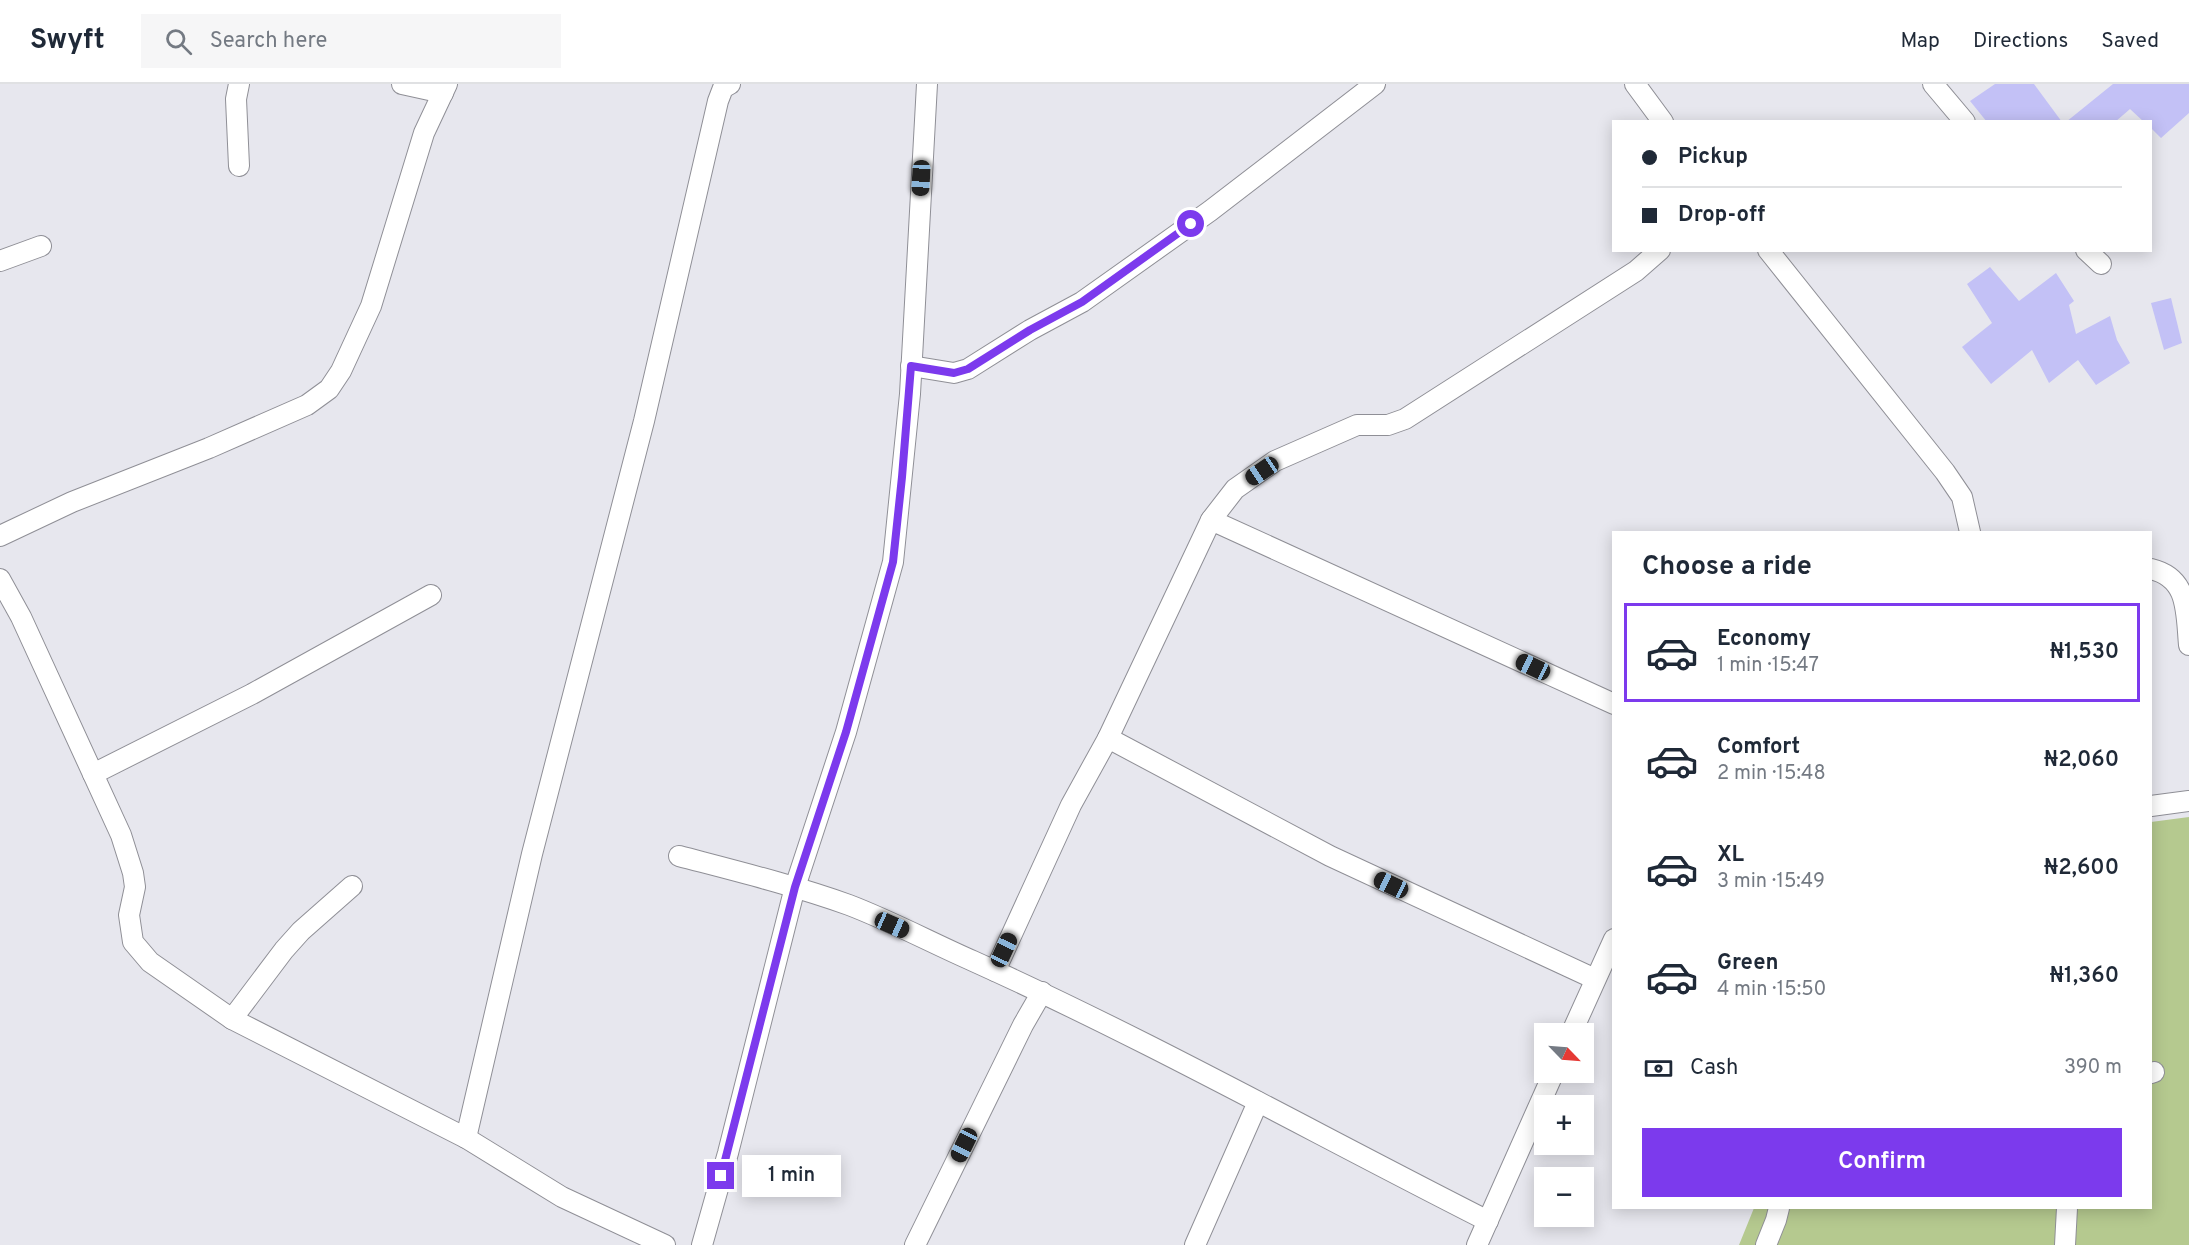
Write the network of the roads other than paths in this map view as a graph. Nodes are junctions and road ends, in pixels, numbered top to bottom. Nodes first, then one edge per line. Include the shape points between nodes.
1 (238, 84) edge
2 (402, 84) edge
3 (730, 84) edge
4 (927, 84) edge
5 (1375, 84) edge
6 (1635, 84) edge
7 (445, 88) edge
8 (1944, 88) edge
9 (1662, 120) edge
10 (1964, 120) edge
11 (239, 166) dead end
12 (41, 246) dead end
13 (1658, 252) edge
14 (1770, 252) edge
15 (2088, 252) edge
16 (0, 261) edge
17 (2101, 264) dead end
18 (911, 366) junction
19 (1211, 520) junction
20 (1970, 531) edge
21 (0, 536) edge
22 (2152, 569) edge
23 (0, 579) edge
24 (431, 595) dead end
25 (2189, 645) edge
26 (1612, 703) edge
27 (1108, 738) junction
28 (93, 774) junction
29 (2189, 801) edge
30 (2152, 806) edge
31 (679, 856) dead end
32 (352, 886) dead end
33 (795, 887) junction
34 (1612, 943) edge
35 (994, 971) junction
36 (1595, 980) junction
37 (1042, 992) junction
38 (232, 1020) junction
39 (1576, 1023) edge
40 (1549, 1083) edge
41 (1258, 1102) junction
42 (466, 1138) junction
43 (1779, 1209) edge
44 (2067, 1209) edge
45 (1488, 1221) junction
46 (665, 1245) edge
47 (702, 1245) edge
48 (915, 1245) edge
49 (1195, 1245) edge
50 (1477, 1245) edge
51 (1766, 1245) edge
52 (2065, 1245) edge

1 - 11 street
2 - 7 street
3 - 42 street via 723,88 718,101 644,421 532,854
4 - 18 street
5 - 18 street via 1210,211 1082,302 968,369 954,373
6 - 9 street
7 - 21 street via 424,133 371,306 329,389 308,405 72,502
8 - 10 street
12 - 16 street
13 - 19 street via 1636,271 1405,419 1388,425 1357,425 1275,461 1235,489
14 - 20 street via 1945,472 1962,497
15 - 17 street
18 - 33 street via 893,562 846,732
19 - 26 street
19 - 27 street
22 - 25 street via 2174,579 2184,591
23 - 28 street
24 - 28 street via 252,694
27 - 35 street via 1071,805
27 - 36 street via 1330,856
28 - 38 street via 121,835 133,873 135,887 129,915 132,942 150,962
29 - 30 street
31 - 33 street
32 - 38 street via 301,931
33 - 35 street via 851,906
33 - 47 street
34 - 36 street
35 - 37 street
36 - 39 street
37 - 41 street
37 - 48 street
38 - 42 street
40 - 45 street
41 - 45 street
41 - 49 street
42 - 46 street via 562,1197
43 - 51 street
44 - 52 street
45 - 50 street

